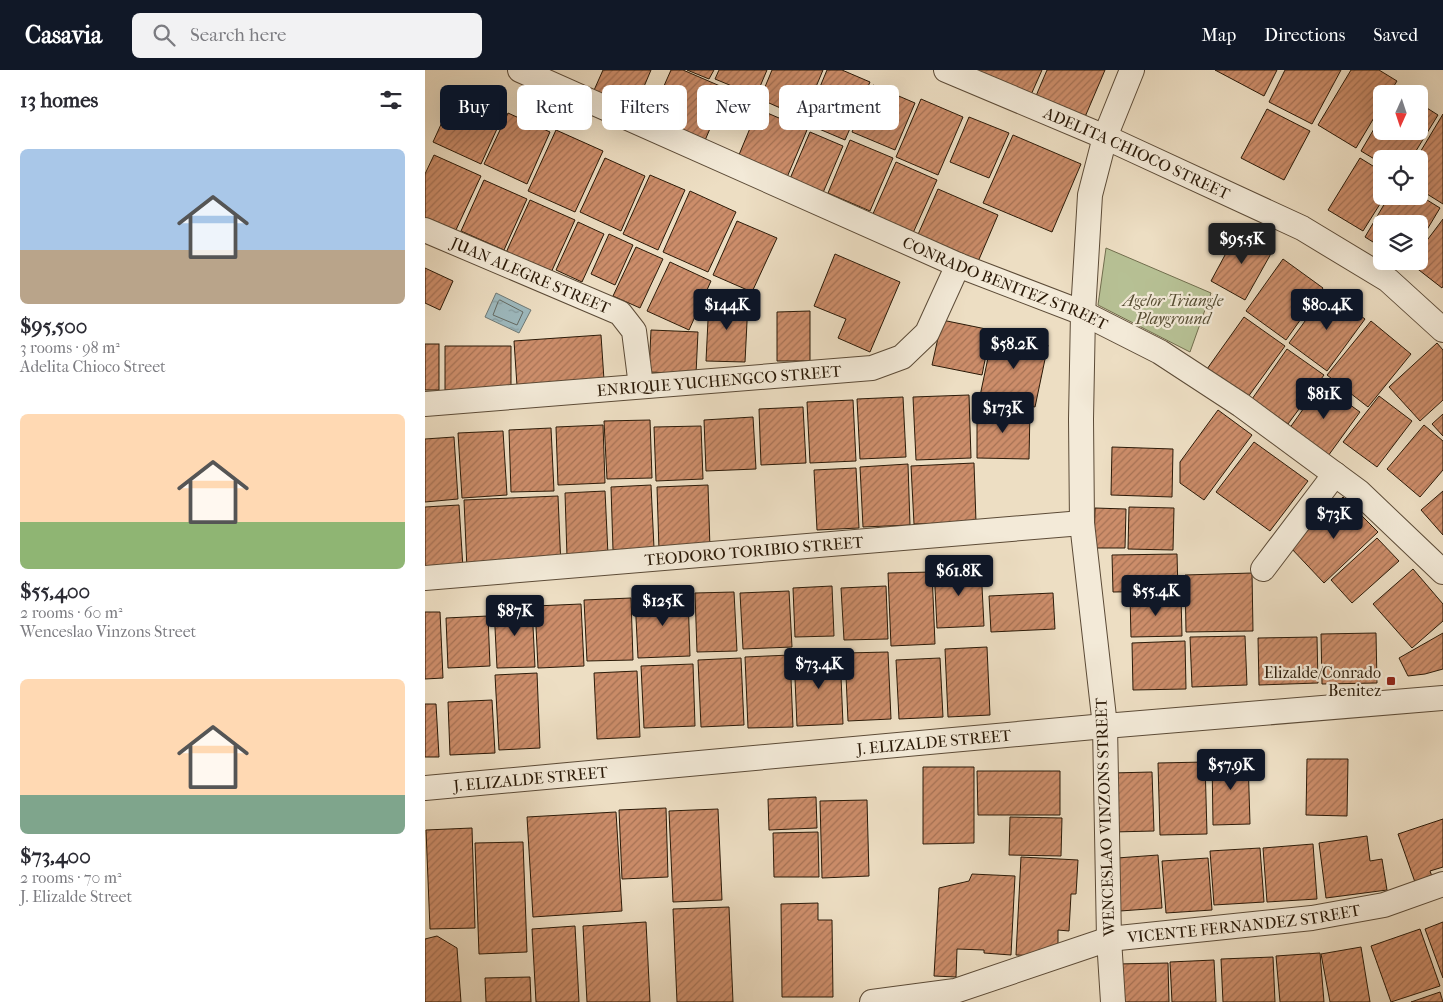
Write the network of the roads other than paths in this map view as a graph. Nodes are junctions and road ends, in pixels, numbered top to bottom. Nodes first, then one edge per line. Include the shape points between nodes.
1 (520, 70) edge
2 (946, 70) edge
3 (1132, 70) edge
4 (1105, 137) junction
5 (425, 230) edge
6 (958, 265) junction
7 (1083, 313) junction
8 (1443, 330) edge
9 (641, 386) junction
10 (425, 404) edge
11 (1335, 474) junction
12 (1082, 523) junction
13 (1263, 568) dead end
14 (1443, 572) edge
15 (425, 578) edge
16 (1443, 698) edge
17 (1105, 726) junction
18 (425, 788) edge
19 (1443, 884) edge
20 (1109, 939) junction
21 (872, 1002) edge
22 (1113, 1002) edge

1 - 6 street, CONRADO BENITEZ STREET
2 - 4 street, ADELITA CHIOCO STREET
3 - 4 street, WENCESLAO VINZONS STREET
4 - 7 street, WENCESLAO VINZONS STREET via 1090,195
4 - 8 street, ADELITA CHIOCO STREET via 1302,228 1388,280
5 - 9 street, JUAN ALEGRE STREET via 620,313 634,331
6 - 7 street, CONRADO BENITEZ STREET
6 - 9 street, ENRIQUE YUCHENGCO STREET via 927,333 902,357 872,368
7 - 11 street, CONRADO BENITEZ STREET via 1160,352
7 - 12 street, WENCESLAO VINZONS STREET
9 - 10 street, ENRIQUE YUCHENGCO STREET
11 - 13 street
11 - 14 street, CONRADO BENITEZ STREET via 1359,492
12 - 15 street, TEODORO TORIBIO STREET
12 - 17 street, WENCESLAO VINZONS STREET
16 - 17 street, J. ELIZALDE STREET
17 - 18 street, J. ELIZALDE STREET
17 - 20 street, WENCESLAO VINZONS STREET
19 - 20 street, VICENTE FERNANDEZ STREET via 1384,905 1311,918
20 - 21 street, VICENTE FERNANDEZ STREET via 955,991
20 - 22 street, WENCESLAO VINZONS STREET

